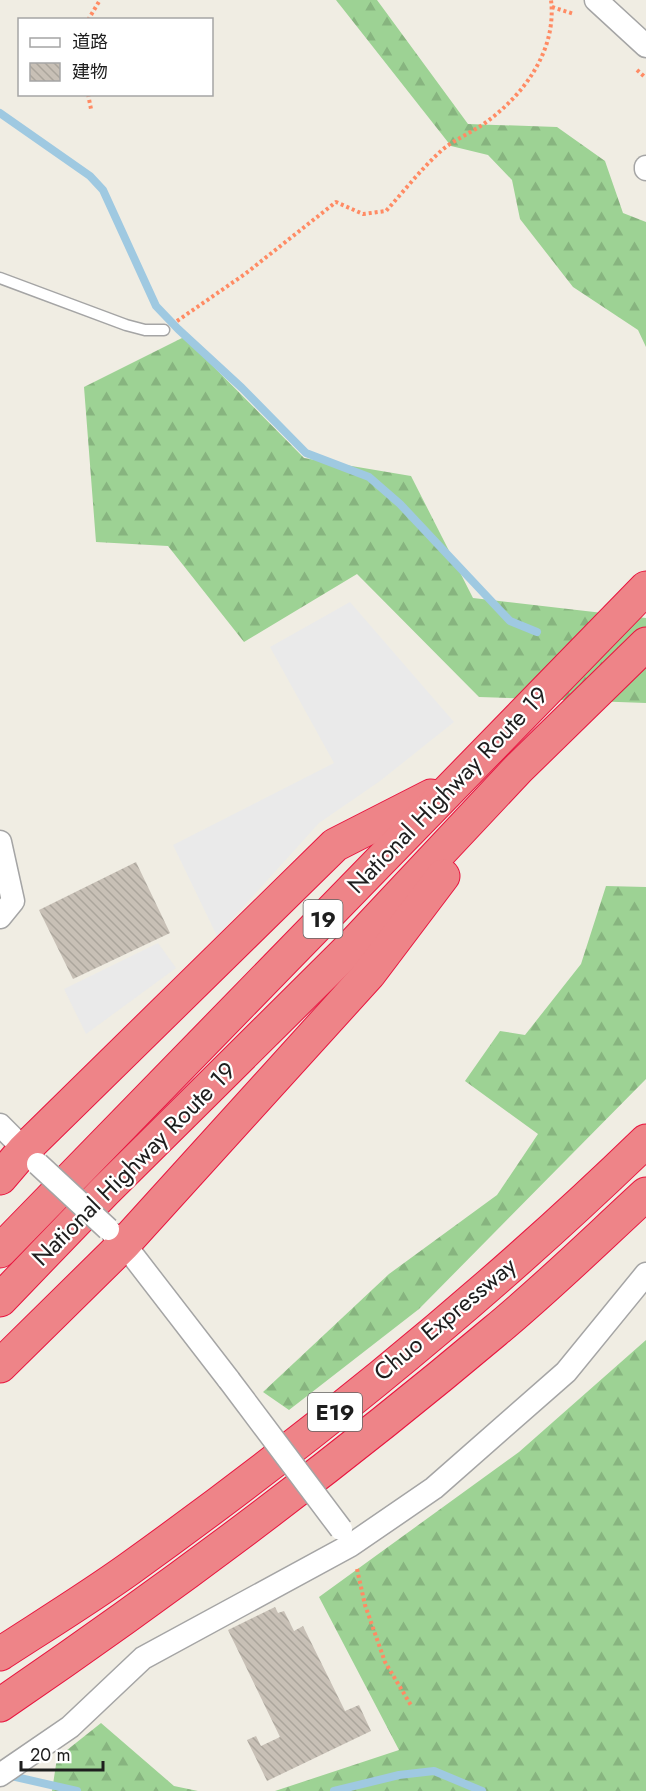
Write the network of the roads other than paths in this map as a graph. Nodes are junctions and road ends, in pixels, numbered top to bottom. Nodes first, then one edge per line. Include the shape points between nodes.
1 (602, 1) edge
2 (646, 46) edge
3 (0, 278) edge
4 (164, 330) dead end
5 (646, 588) edge
6 (646, 644) edge
7 (519, 769) junction
8 (455, 784) junction
9 (0, 842) edge
10 (0, 917) edge
11 (0, 1125) edge
12 (646, 1141) edge
13 (31, 1157) junction
14 (0, 1178) edge
15 (646, 1194) edge
16 (116, 1237) junction
17 (0, 1251) edge
18 (646, 1274) edge
19 (0, 1300) edge
20 (0, 1366) edge
21 (346, 1537) junction
22 (0, 1654) edge
23 (0, 1705) edge
24 (0, 1775) edge

1 - 2 street
3 - 4 lane via 126,325
5 - 8 highway, National Highway Route 19 / 19
6 - 7 highway, National Highway Route 19 / 19
7 - 16 highway via 369,974
7 - 19 highway, National Highway Route 19 / 19 via 349,949
8 - 13 highway via 335,845
8 - 17 highway, National Highway Route 19 / 19
9 - 10 street via 13,901
11 - 13 street
12 - 22 highway, Chuo Expressway / E19 via 470,1299 320,1424 128,1570
13 - 14 highway
13 - 16 street, bridge
15 - 23 highway, Chuo Expressway / E19 via 497,1330 388,1419 128,1617
16 - 20 highway
16 - 21 street, bridge via 230,1380
18 - 21 street via 566,1372 434,1488
21 - 24 street via 143,1658 70,1727

